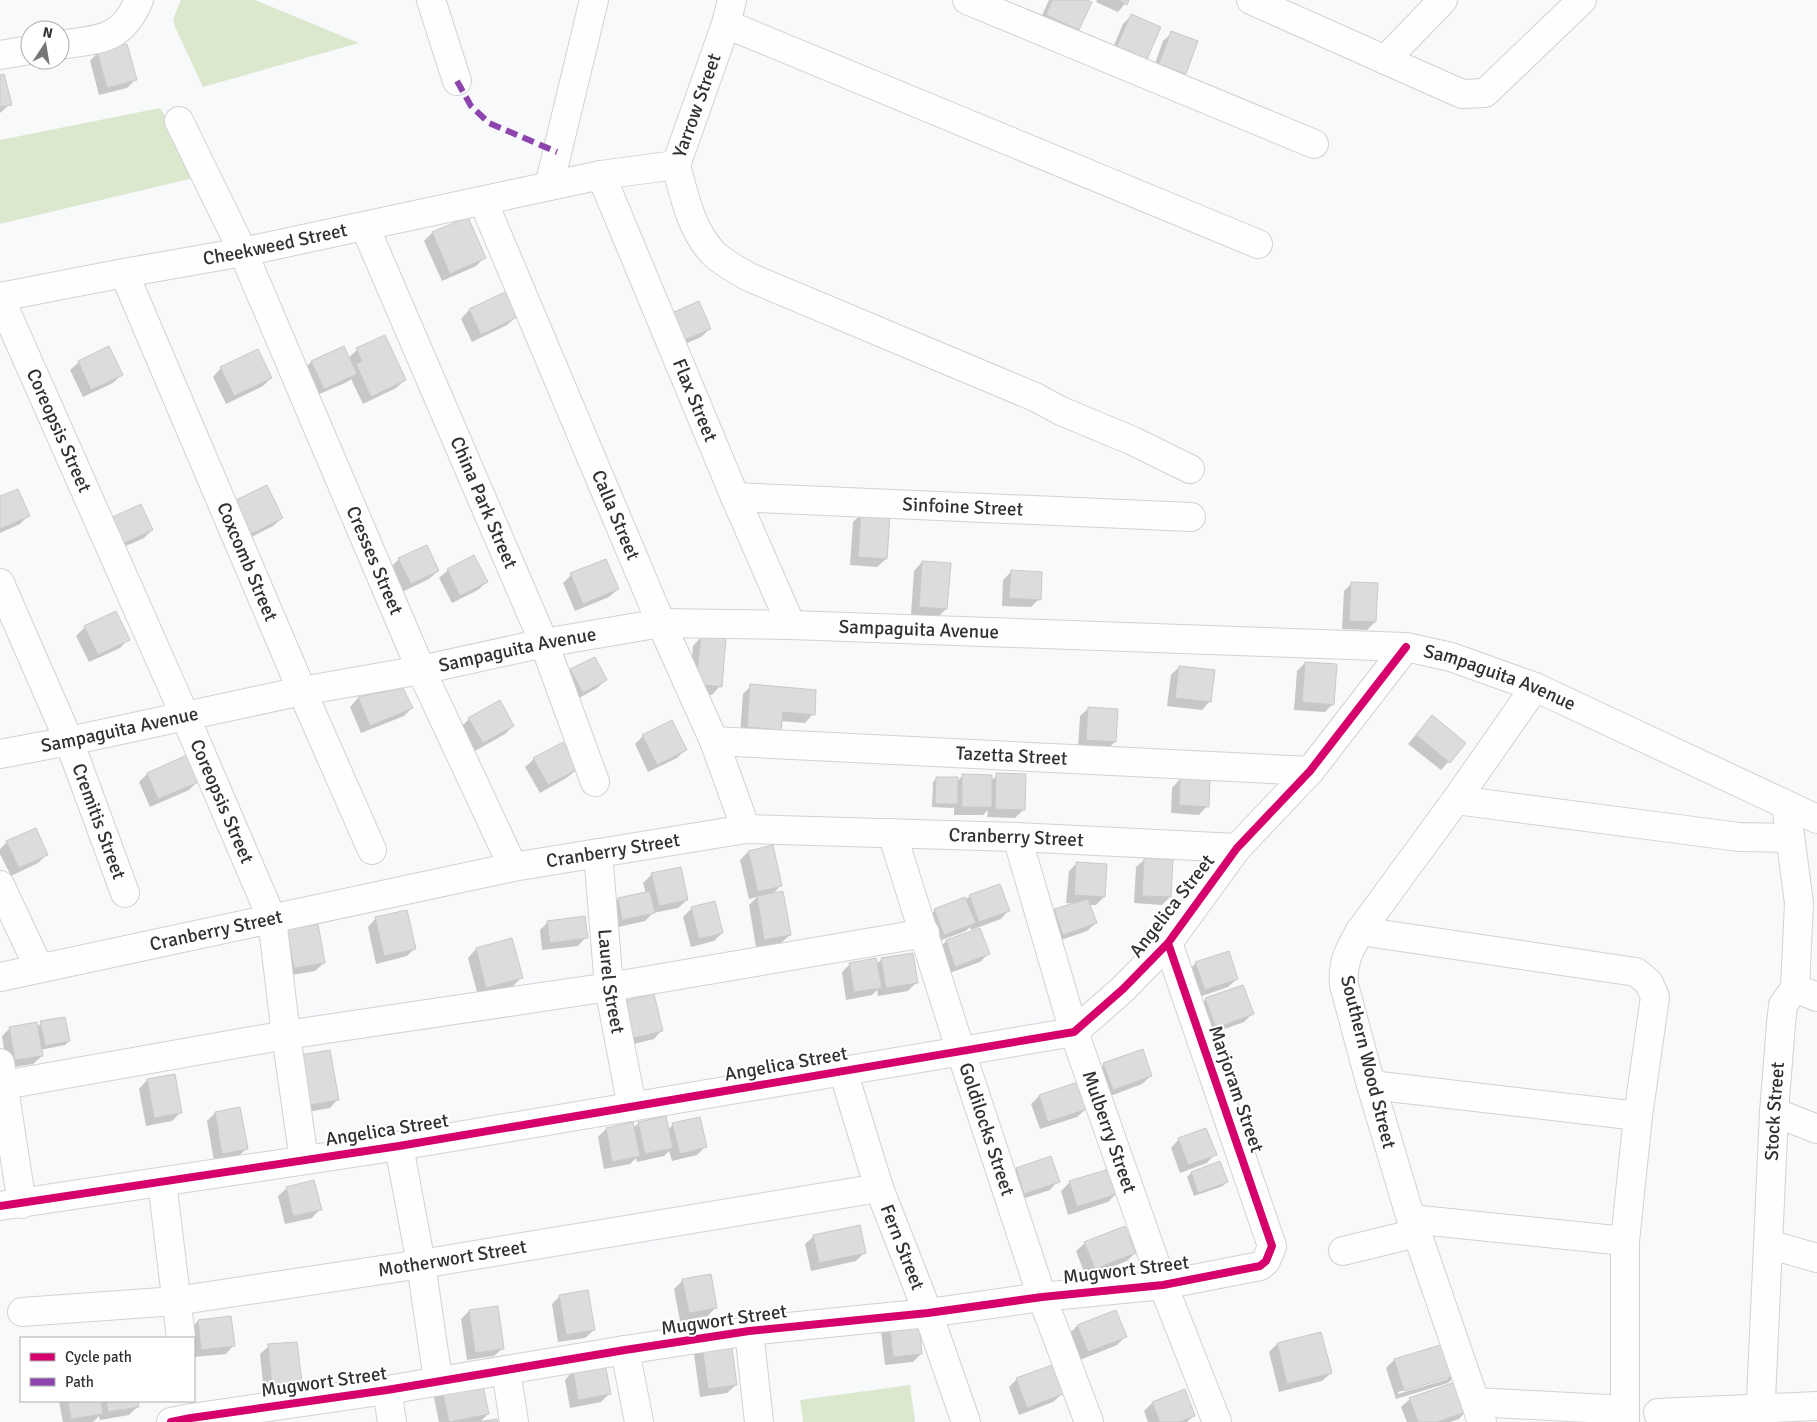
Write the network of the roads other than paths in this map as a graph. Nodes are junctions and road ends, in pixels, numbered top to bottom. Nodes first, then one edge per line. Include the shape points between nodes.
1 (431, 0) edge
2 (594, 0) edge
3 (967, 0) edge
4 (1251, 0) edge
5 (1582, 0) edge
6 (130, 3) edge
7 (1433, 3) edge
8 (729, 12) edge
9 (70, 43) edge
10 (20, 52) edge
11 (0, 55) edge
12 (1385, 60) junction
13 (457, 81) dead end
14 (179, 121) dead end
15 (1314, 144) dead end
16 (676, 165) junction
17 (601, 175) junction
18 (549, 186) junction
19 (483, 201) junction
20 (364, 226) junction
21 (1258, 244) dead end
22 (243, 252) junction
23 (124, 273) junction
24 (0, 298) edge
25 (1190, 469) dead end
26 (735, 497) junction
27 (1191, 517) dead end
28 (0, 583) edge
29 (661, 624) junction
30 (792, 625) junction
31 (544, 643) junction
32 (1406, 647) junction
33 (421, 670) junction
34 (1535, 687) junction
35 (302, 690) junction
36 (185, 716) junction
37 (69, 741) junction
38 (714, 741) junction
39 (0, 754) edge
40 (1310, 770) junction
41 (595, 782) dead end
42 (1456, 800) junction
43 (1786, 805) junction
44 (1817, 819) edge
45 (746, 829) junction
46 (892, 833) junction
47 (1017, 837) junction
48 (1790, 838) junction
49 (1237, 848) junction
50 (372, 850) dead end
51 (598, 853) junction
52 (513, 866) junction
53 (0, 885) edge
54 (125, 893) dead end
55 (272, 919) junction
56 (1360, 931) junction
57 (925, 933) junction
58 (1168, 943) junction
59 (39, 968) junction
60 (0, 977) edge
61 (609, 986) junction
62 (1806, 993) edge
63 (1074, 1032) junction
64 (286, 1035) junction
65 (961, 1052) junction
66 (843, 1071) junction
67 (2, 1074) edge
68 (1371, 1084) junction
69 (632, 1107) junction
70 (1774, 1112) junction
71 (1638, 1116) junction
72 (1817, 1129) edge
73 (399, 1146) junction
74 (304, 1160) junction
75 (162, 1182) junction
76 (879, 1188) junction
77 (11, 1205) edge
78 (1414, 1226) junction
79 (1625, 1241) junction
80 (1768, 1244) junction
81 (1272, 1246) joint
82 (1343, 1251) dead end
83 (1817, 1258) edge
84 (421, 1264) junction
85 (1163, 1284) junction
86 (1042, 1296) junction
87 (176, 1301) junction
88 (22, 1312) dead end
89 (928, 1313) junction
90 (749, 1331) junction
91 (181, 1337) edge
92 (625, 1350) junction
93 (506, 1370) junction
94 (438, 1380) junction
95 (387, 1390) junction
96 (1817, 1406) edge
97 (1479, 1412) edge
98 (184, 1413) edge
99 (1658, 1413) dead end
100 (1625, 1416) edge
101 (1761, 1416) edge
102 (392, 1422) edge
103 (514, 1422) edge
104 (639, 1422) edge
105 (759, 1422) edge
106 (966, 1422) edge
107 (1088, 1422) edge
108 (1217, 1422) edge

1 - 13 street
2 - 18 street
3 - 15 street
4 - 12 street
5 - 12 street via 1485,93 1462,94
6 - 9 street via 119,30 106,37
7 - 12 street
8 - 16 street, Yarrow Street
8 - 21 street
10 - 11 street
14 - 22 street, Cresses Street
16 - 17 street, Yarrow Street
16 - 25 street via 698,234 728,265 1035,397
17 - 18 street, Cheekweed Street
17 - 26 street, Flax Street
18 - 19 street, Cheekweed Street
19 - 20 street, Cheekweed Street
19 - 29 street, Calla Street
20 - 22 street, Cheekweed Street
20 - 31 street, China Park Street
22 - 23 street, Cheekweed Street
22 - 33 street, Cresses Street
23 - 24 street, Cheekweed Street
23 - 35 street, Coxcomb Street
24 - 36 street, Coreopsis Street
26 - 27 street, Sinfoine Street
26 - 30 street, Flax Street
28 - 37 street, Cremitis Street
29 - 30 street, Sampaguita Avenue
29 - 31 street, Sampaguita Avenue
29 - 38 street, Calla Street
30 - 32 street, Sampaguita Avenue
31 - 33 street, Sampaguita Avenue
31 - 41 street, China Park Street
32 - 34 street, Sampaguita Avenue via 1451,657
32 - 40 street, Angelica Street
33 - 35 street, Sampaguita Avenue
33 - 52 street, Cresses Street
34 - 42 street, Southern Wood Street
34 - 43 street, Sampaguita Avenue
35 - 36 street, Sampaguita Avenue
35 - 50 street, Coxcomb Street
36 - 37 street, Sampaguita Avenue
36 - 55 street, Coreopsis Street
37 - 39 street, Sampaguita Avenue
37 - 54 street, Cremitis Street
38 - 40 street, Tazetta Street
38 - 45 street, Calla Street
40 - 49 street, Angelica Street
42 - 48 street via 1739,837
42 - 56 street, Southern Wood Street
43 - 44 street, Sampaguita Avenue
43 - 48 street, Stock Street
45 - 46 street, Cranberry Street
45 - 51 street, Cranberry Street
46 - 47 street, Cranberry Street
46 - 57 street, Goldilocks Street
47 - 49 street, Cranberry Street
47 - 63 street, Mulberry Street
48 - 62 street, Stock Street
49 - 58 street, Angelica Street
51 - 52 street, Cranberry Street
51 - 61 street, Laurel Street
52 - 55 street, Cranberry Street
53 - 59 street
55 - 59 street, Cranberry Street
55 - 64 street, Coreopsis Street
56 - 68 street, Southern Wood Street via 1348,952 1343,971 1344,985
56 - 71 street via 1636,972 1649,982 1655,997
57 - 61 street
57 - 65 street, Goldilocks Street
58 - 63 street, Angelica Street
58 - 81 street, Marjoram Street
59 - 60 street, Cranberry Street
61 - 64 street
61 - 69 street, Laurel Street
62 - 70 street, Stock Street via 1783,1005
63 - 65 street, Angelica Street
63 - 85 street, Mulberry Street
64 - 67 street
64 - 74 street, Coreopsis Street
65 - 66 street, Angelica Street
65 - 86 street, Goldilocks Street
66 - 69 street, Angelica Street
66 - 76 street, Fern Street
67 - 77 street
68 - 71 street
68 - 78 street, Southern Wood Street
69 - 73 street, Angelica Street
70 - 72 street
70 - 80 street, Stock Street
71 - 79 street
73 - 74 street, Angelica Street
73 - 84 street
74 - 75 street, Angelica Street
75 - 77 street, Angelica Street
75 - 87 street
76 - 84 street, Motherwort Street
76 - 89 street, Fern Street
78 - 79 street
78 - 82 street
78 - 97 street, Southern Wood Street
79 - 100 street
80 - 83 street
80 - 101 street, Stock Street
81 - 85 street, Mugwort Street via 1270,1255 1260,1266
84 - 87 street, Motherwort Street
84 - 94 street
85 - 86 street, Mugwort Street
85 - 108 street, Mulberry Street
86 - 89 street, Mugwort Street
86 - 107 street, Goldilocks Street
87 - 88 street, Motherwort Street
87 - 91 street
89 - 90 street, Mugwort Street
89 - 106 street, Fern Street
90 - 92 street, Mugwort Street
90 - 105 street
92 - 93 street, Mugwort Street
92 - 104 street
93 - 94 street, Mugwort Street
93 - 103 street
94 - 95 street, Mugwort Street
95 - 98 street, Mugwort Street
95 - 102 street
96 - 101 street
97 - 100 street
99 - 101 street

